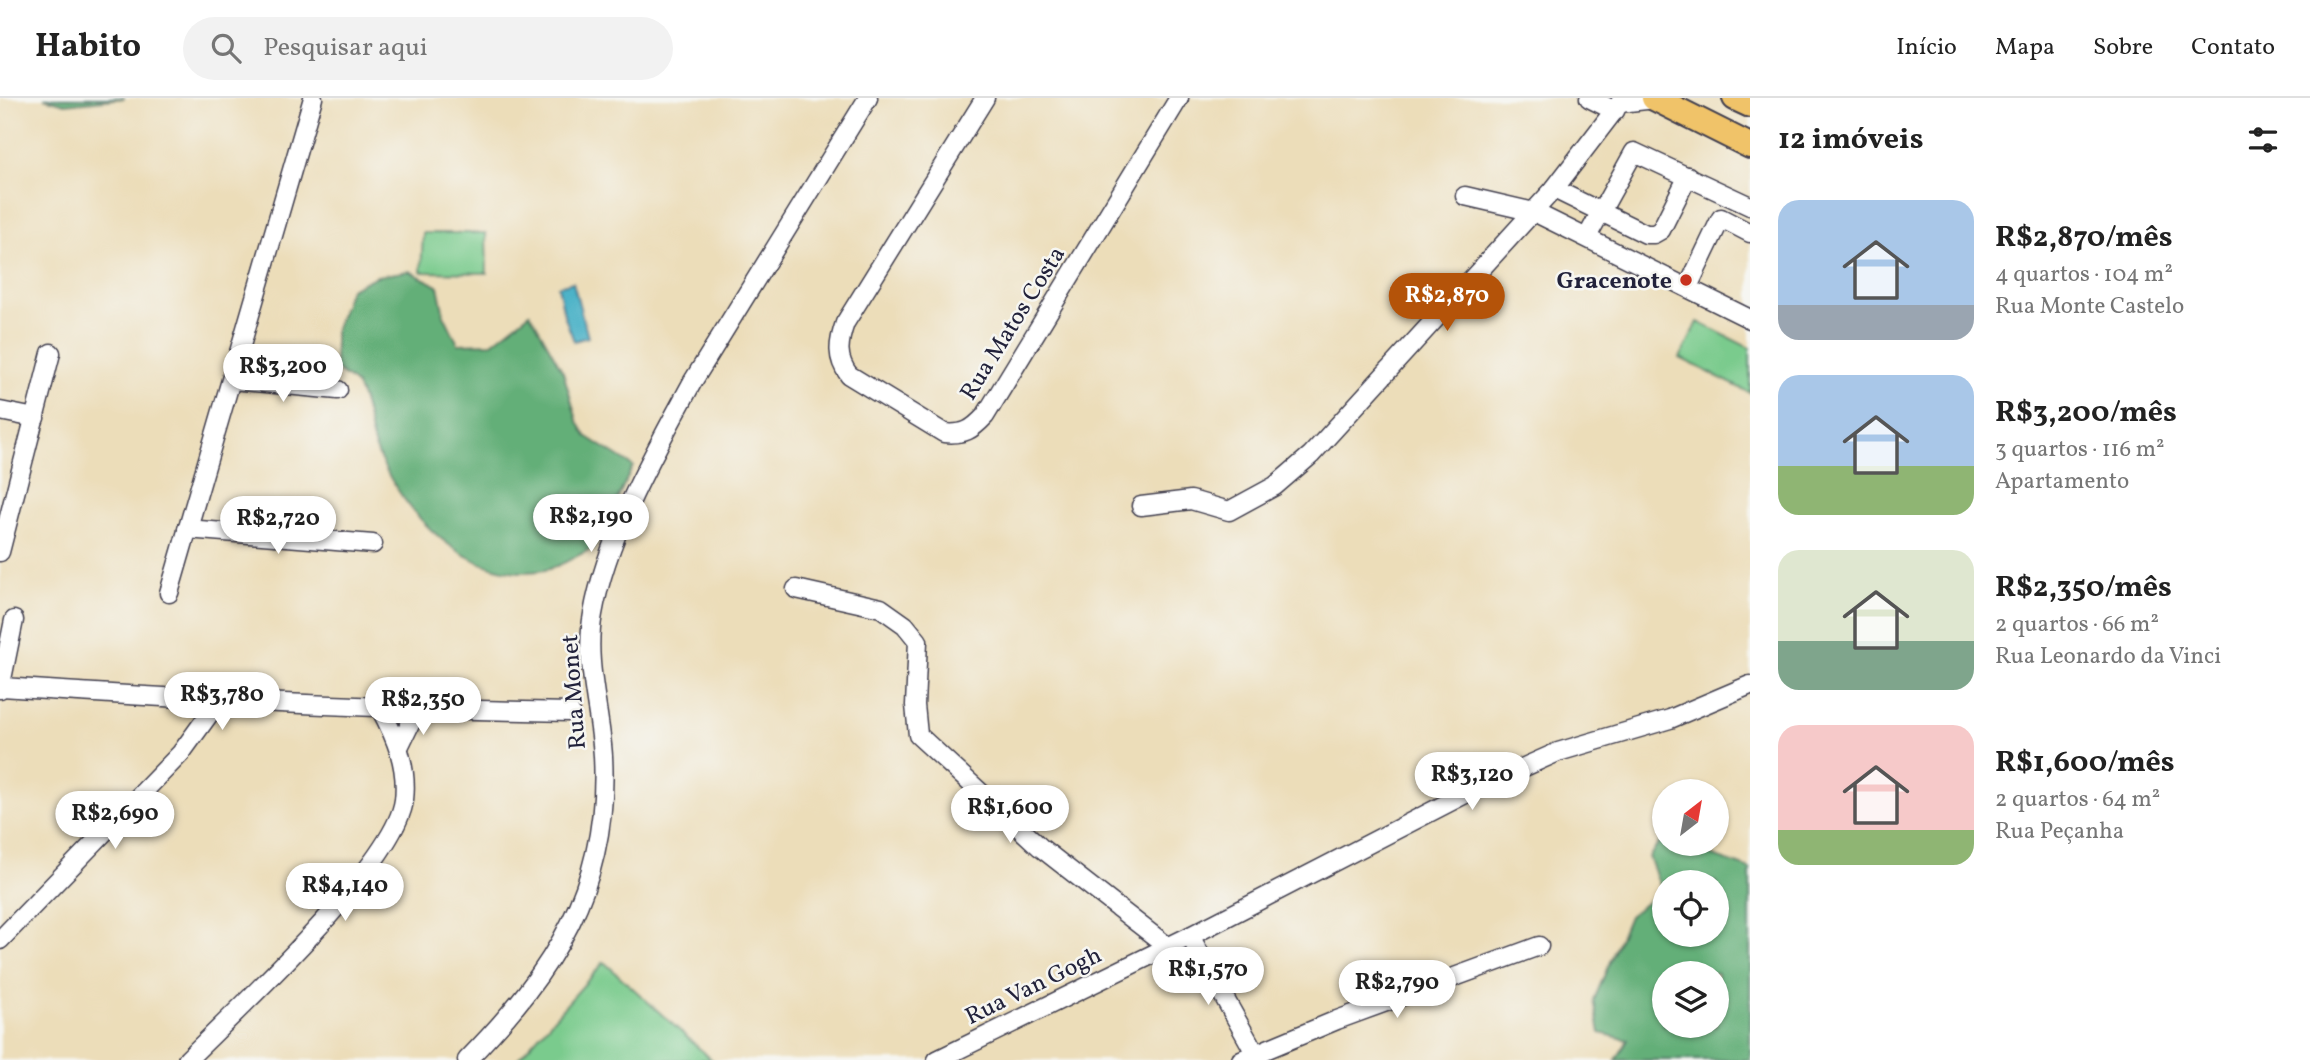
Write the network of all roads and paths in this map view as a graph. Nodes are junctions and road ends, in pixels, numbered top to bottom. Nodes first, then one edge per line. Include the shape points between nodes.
1 (313, 98) edge
2 (868, 98) edge
3 (985, 98) edge
4 (1179, 98) edge
5 (1589, 98) edge
6 (1655, 98) edge
7 (1618, 104) edge
8 (1750, 146) edge
9 (1688, 176) junction
10 (1554, 189) junction
11 (1465, 196) dead end
12 (1750, 206) edge
13 (1534, 212) junction
14 (1600, 212) junction
15 (1750, 233) edge
16 (1587, 237) junction
17 (1688, 287) junction
18 (1750, 319) edge
19 (51, 353) dead end
20 (232, 380) junction
21 (338, 390) dead end
22 (0, 411) edge
23 (35, 418) junction
24 (1142, 506) dead end
25 (187, 529) junction
26 (373, 544) dead end
27 (0, 552) edge
28 (796, 589) dead end
29 (169, 593) dead end
30 (15, 620) dead end
31 (1750, 685) edge
32 (1, 688) edge
33 (185, 700) junction
34 (218, 702) junction
35 (380, 708) junction
36 (417, 710) junction
37 (570, 712) dead end
38 (192, 735) junction
39 (399, 747) junction
40 (1190, 936) junction
41 (0, 940) edge
42 (1167, 946) junction
43 (1539, 946) dead end
44 (1252, 1058) edge
45 (187, 1060) edge
46 (467, 1060) edge
47 (937, 1060) edge

1 - 20 street
2 - 46 street, Rua Monet via 693,381 614,545 593,615 590,647 604,785 594,863 567,935 502,1024
3 - 4 street, Rua Matos Costa via 845,323 839,351 841,365 849,375 944,433 961,434 985,416
5 - 7 street
6 - 7 street
6 - 8 highway
7 - 10 street
9 - 12 street
9 - 14 street via 1661,230 1654,234
9 - 14 street via 1634,152
10 - 13 street
10 - 14 street
11 - 13 street
13 - 16 street
13 - 24 street via 1311,455 1275,486 1229,511 1191,500
14 - 16 street
15 - 17 street via 1721,218
16 - 17 street
17 - 18 street
19 - 23 street
20 - 21 street
20 - 25 street
22 - 23 street
23 - 27 street
25 - 26 street
25 - 29 street
28 - 42 street via 881,608 905,625 918,641 918,735 1040,847
30 - 32 street
31 - 40 street, Rua Van Gogh via 1670,719 1558,752 1395,828
32 - 33 street
33 - 34 street
33 - 38 street
34 - 35 street
34 - 38 street
35 - 36 street
35 - 39 street
36 - 37 street
36 - 39 street
38 - 41 street via 181,753
39 - 45 street via 405,770 404,800 388,842 264,983
40 - 42 street, Rua Van Gogh
40 - 44 street
42 - 47 street, Rua Van Gogh
43 - 44 street

